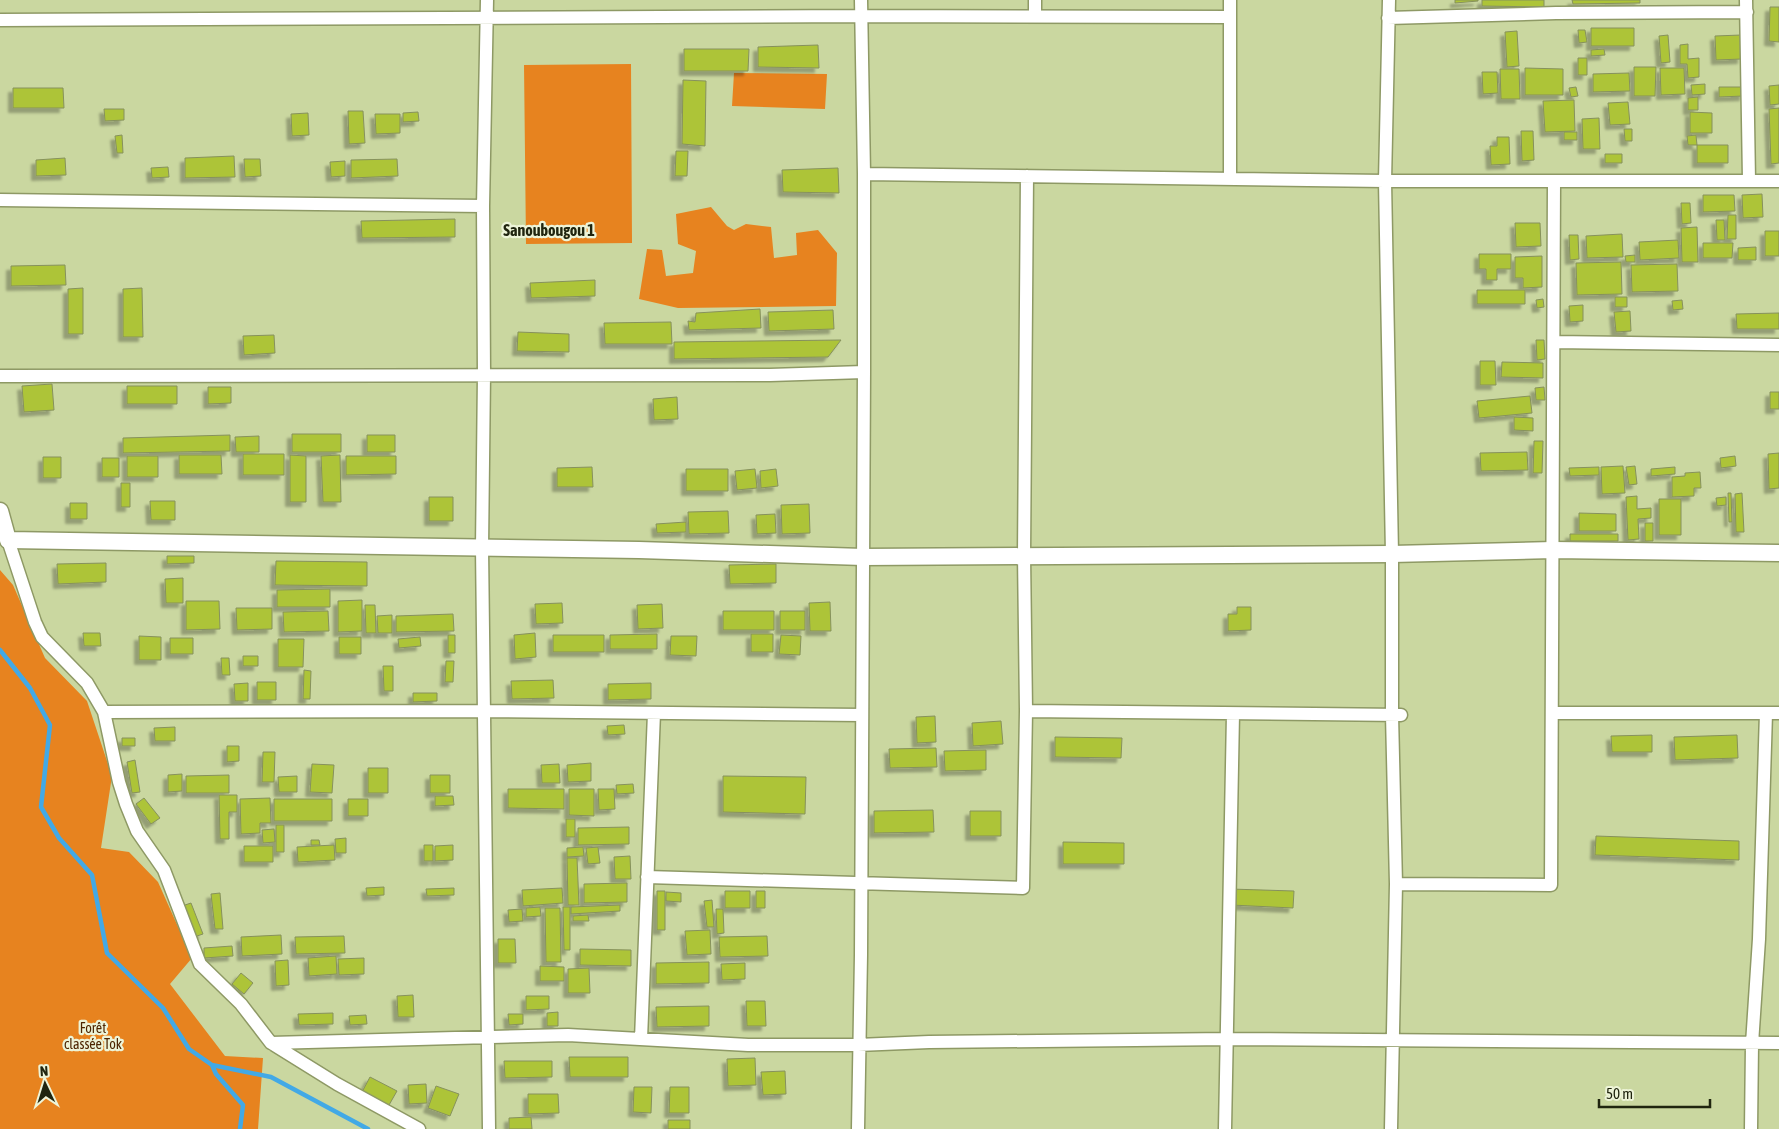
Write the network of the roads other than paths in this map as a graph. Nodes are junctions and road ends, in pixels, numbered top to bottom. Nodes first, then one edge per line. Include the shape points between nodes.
1 (487, 0) edge
2 (861, 0) edge
3 (1035, 0) edge
4 (1230, 0) edge
5 (1389, 0) edge
6 (1557, 6) edge
7 (1746, 6) edge
8 (861, 16) junction
9 (1035, 16) junction
10 (1230, 17) junction
11 (1388, 18) junction
12 (486, 19) junction
13 (0, 20) edge
14 (864, 174) junction
15 (1027, 176) junction
16 (1230, 179) junction
17 (1749, 180) junction
18 (1779, 180) edge
19 (1385, 181) junction
20 (1554, 182) junction
21 (0, 200) edge
22 (483, 206) junction
23 (1554, 342) junction
24 (1779, 345) edge
25 (864, 372) junction
26 (484, 374) junction
27 (0, 376) edge
28 (0, 511) edge
29 (8, 540) junction
30 (482, 548) junction
31 (1554, 550) junction
32 (1779, 553) edge
33 (1392, 554) junction
34 (1024, 555) junction
35 (863, 556) junction
36 (1026, 710) junction
37 (484, 711) junction
38 (104, 712) junction
39 (654, 712) junction
40 (1552, 713) junction
41 (1773, 713) edge
42 (1233, 714) junction
43 (862, 715) junction
44 (1396, 715) junction
45 (647, 877) junction
46 (861, 883) junction
47 (1396, 884) junction
48 (488, 1036) junction
49 (641, 1039) junction
50 (1226, 1039) junction
51 (1392, 1040) junction
52 (271, 1043) junction
53 (1779, 1043) edge
54 (1752, 1044) junction
55 (858, 1045) junction
56 (418, 1129) edge
57 (489, 1129) edge
58 (858, 1129) edge
59 (1225, 1129) edge
60 (1391, 1129) edge
61 (1751, 1129) edge

1 - 12 street
2 - 8 street
3 - 9 street
4 - 10 street
5 - 11 street
6 - 7 street
6 - 11 street
7 - 17 street
8 - 9 street
8 - 12 street
8 - 14 street
9 - 10 street
10 - 16 street
11 - 19 street
12 - 13 street
12 - 22 street
14 - 15 street
14 - 25 street
15 - 16 street
15 - 34 street
16 - 19 street
17 - 18 street
17 - 20 street
19 - 20 street
19 - 33 street
20 - 23 street
21 - 22 street
22 - 26 street
23 - 24 street
23 - 31 street
25 - 26 street via 770,375
25 - 35 street
26 - 27 street
26 - 30 street
28 - 29 street
29 - 30 street
29 - 38 street via 42,637 87,683
30 - 35 street
30 - 37 street
31 - 32 street
31 - 33 street
31 - 40 street
33 - 34 street
33 - 44 street
34 - 35 street
34 - 36 street
35 - 43 street
36 - 42 street
36 - 46 street via 1023,888
37 - 38 street
37 - 39 street
37 - 48 street
38 - 52 street via 126,804 137,830 164,870 200,964 241,1004
39 - 43 street
39 - 45 street
40 - 41 street
40 - 47 street via 1551,885
41 - 54 street
42 - 44 street
42 - 50 street
43 - 46 street
44 - 47 street
45 - 46 street
45 - 49 street
46 - 55 street
47 - 51 street
48 - 49 street via 568,1035
48 - 52 street
48 - 57 street
49 - 55 street via 748,1045
50 - 51 street
50 - 55 street
50 - 59 street
51 - 54 street
51 - 60 street
52 - 56 street
53 - 54 street
54 - 61 street
55 - 58 street

